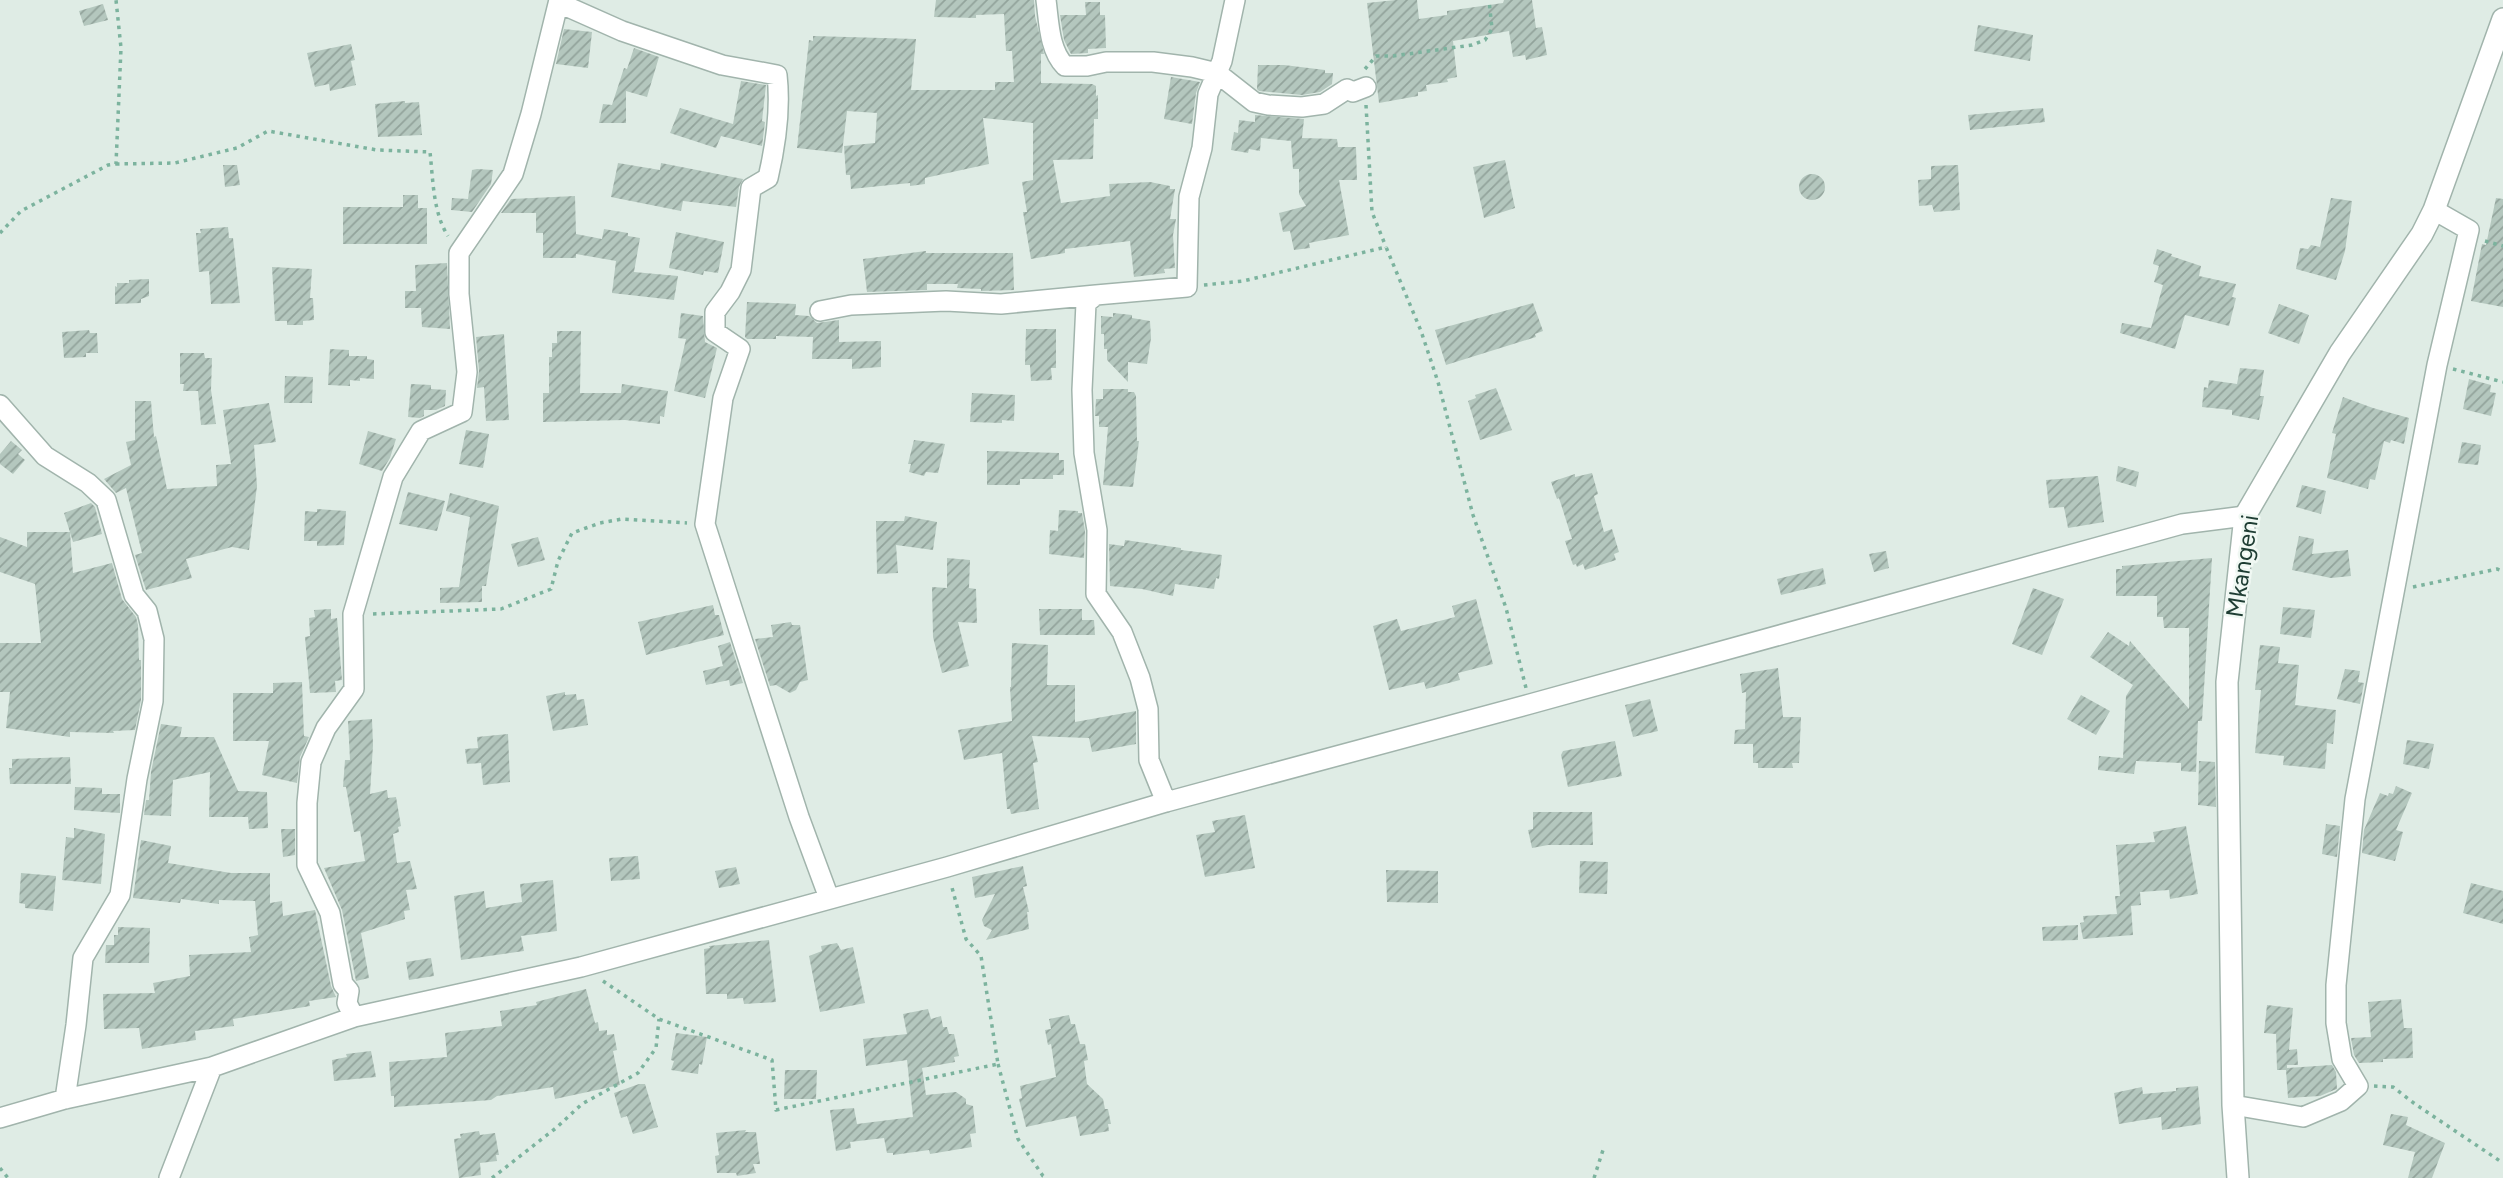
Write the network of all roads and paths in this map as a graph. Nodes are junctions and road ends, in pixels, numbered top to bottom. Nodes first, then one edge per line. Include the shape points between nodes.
1 (116, 0) edge
2 (1046, 0) edge
3 (1235, 0) edge
4 (1489, 0) edge
5 (559, 2) edge
6 (2503, 19) edge
7 (1217, 73) junction
8 (1366, 86) junction
9 (116, 164) junction
10 (2434, 210) junction
11 (0, 233) edge
12 (1386, 247) junction
13 (459, 253) junction
14 (1187, 287) junction
15 (1096, 295) junction
16 (820, 311) dead end
17 (2437, 365) junction
18 (2503, 382) edge
19 (0, 405) edge
20 (2245, 516) junction
21 (705, 524) junction
22 (2503, 571) edge
23 (2393, 590) junction
24 (353, 614) junction
25 (1530, 704) junction
26 (1166, 802) junction
27 (947, 867) junction
28 (829, 898) junction
29 (581, 967) junction
30 (354, 1017) junction
31 (659, 1019) junction
32 (998, 1064) junction
33 (212, 1067) junction
34 (2358, 1086) junction
35 (65, 1099) junction
36 (2233, 1105) junction
37 (0, 1118) edge
38 (1603, 1150) dead end
39 (2503, 1163) edge
40 (0, 1168) edge
41 (8, 1178) edge
42 (169, 1178) edge
43 (492, 1178) edge
44 (1047, 1178) edge
45 (1594, 1178) edge
46 (2238, 1178) edge

1 - 9 path via 121,48
2 - 7 street via 1057,58 1065,66 1153,62
3 - 7 street
4 - 8 path via 1492,29 1485,40 1376,56 1365,68
5 - 13 street via 513,174
5 - 21 street via 622,32 722,65 777,75 780,97 768,178 751,188 741,270 715,312 715,332 740,349 723,398
6 - 10 street, Mkangeni
7 - 8 street via 1254,102 1268,105 1324,104 1347,89 1353,92
7 - 14 street via 1208,94 1202,148 1189,197
8 - 12 path via 1372,212
9 - 11 path via 21,211
9 - 13 path via 175,163 237,148 268,131 377,150 430,152 444,229
10 - 17 street via 2469,230
10 - 20 street, Mkangeni via 2340,353
12 - 14 path via 1243,281
12 - 25 path via 1438,382
13 - 24 street via 467,372 462,412 421,430 393,477
14 - 15 street
15 - 16 street via 1001,304 851,305
15 - 26 street via 1086,303 1082,390 1084,453 1097,530 1096,594 1122,632 1140,678 1148,709 1149,760
17 - 18 path
17 - 23 street
19 - 35 street via 45,456 88,482 106,500 134,595 147,611 154,639 153,701 120,895 83,958
20 - 25 street via 2182,524
20 - 36 street, Mkangeni via 2227,682
21 - 24 path via 622,519 572,533 551,589 501,609
21 - 28 street
22 - 23 path
23 - 34 street via 2355,799 2336,985 2342,1059
24 - 30 street via 354,689 311,762 307,865 330,913 343,984 349,991 347,1003
25 - 26 street
26 - 27 street
27 - 28 street
27 - 32 path via 966,939 981,956
28 - 29 street
29 - 30 street
29 - 31 path
30 - 33 street
31 - 32 path via 772,1060 776,1110
31 - 43 path via 656,1048 638,1073 582,1104
32 - 44 path via 1018,1139
33 - 35 street
33 - 42 street
34 - 36 street via 2341,1101 2302,1117
34 - 39 path via 2393,1087
35 - 37 street
36 - 46 street, Mkangeni
38 - 45 path
40 - 41 path

